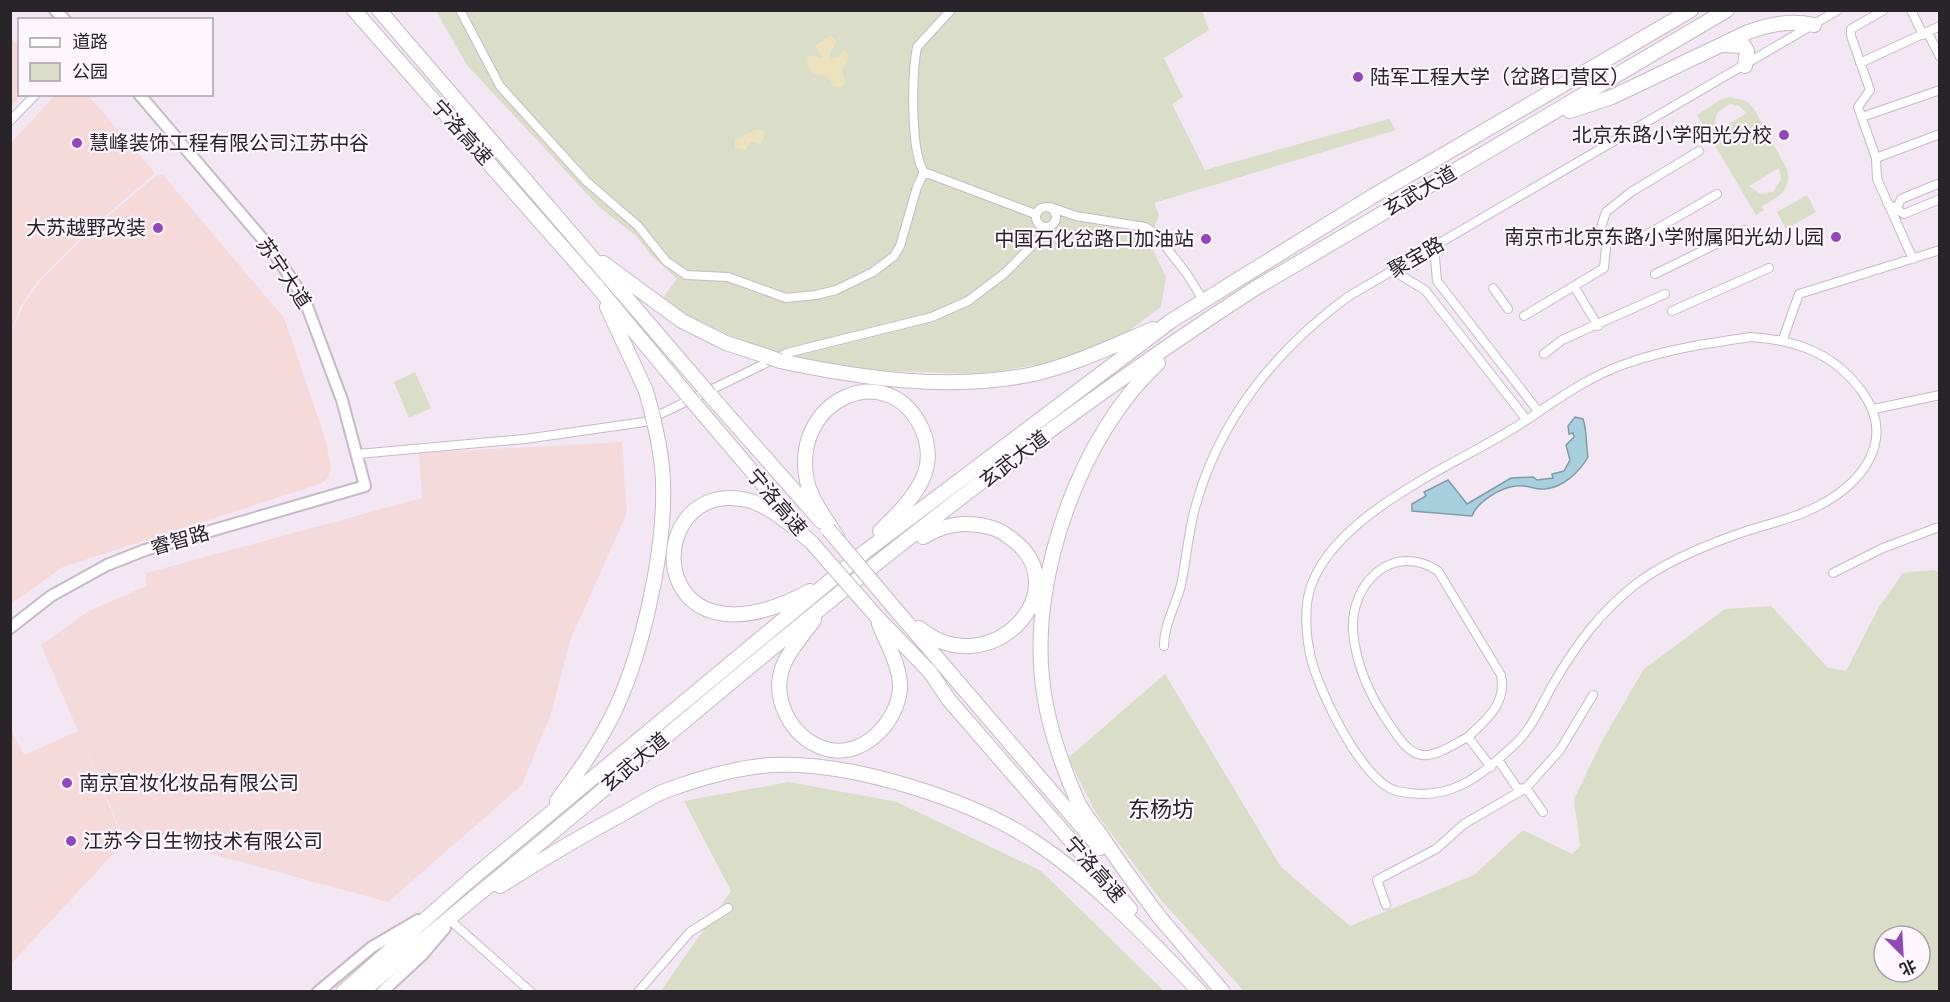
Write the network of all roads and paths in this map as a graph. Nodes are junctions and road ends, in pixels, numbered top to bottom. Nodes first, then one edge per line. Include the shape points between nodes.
1 (354, 10) edge
2 (379, 10) edge
3 (460, 10) edge
4 (951, 10) edge
5 (1691, 10) edge
6 (1727, 10) edge
7 (1838, 10) edge
8 (1884, 10) edge
9 (1911, 10) edge
10 (1814, 25) junction
11 (1940, 26) edge
12 (1926, 34) junction
13 (1719, 45) junction
14 (1940, 57) edge
15 (1860, 63) junction
16 (1745, 66) junction
17 (1940, 90) edge
18 (34, 96) edge
19 (141, 96) edge
20 (1862, 117) junction
21 (1545, 119) junction
22 (10, 121) edge
23 (1940, 134) edge
24 (1699, 151) dead end
25 (1876, 158) junction
26 (924, 172) junction
27 (1940, 183) edge
28 (1717, 194) dead end
29 (1940, 199) edge
30 (1887, 203) junction
31 (1050, 207) junction
32 (1897, 208) junction
33 (1076, 216) junction
34 (1036, 217) junction
35 (1052, 225) junction
36 (1745, 230) dead end
37 (1037, 241) junction
38 (1634, 242) dead end
39 (1434, 246) junction
40 (1940, 250) edge
41 (592, 255) junction
42 (1913, 259) junction
43 (1769, 268) dead end
44 (1392, 270) junction
45 (1655, 274) dead end
46 (595, 284) junction
47 (1574, 286) junction
48 (1494, 288) dead end
49 (1665, 294) dead end
50 (1203, 300) junction
51 (1509, 309) dead end
52 (1672, 311) dead end
53 (1524, 316) dead end
54 (1171, 321) junction
55 (1200, 324) junction
56 (1598, 326) junction
57 (1783, 339) junction
58 (1544, 354) dead end
59 (1940, 395) edge
60 (1874, 409) junction
61 (1538, 411) junction
62 (1526, 419) junction
63 (358, 454) junction
64 (365, 486) joint
65 (829, 528) junction
66 (1936, 528) dead end
67 (812, 543) junction
68 (879, 562) junction
69 (841, 572) junction
70 (1833, 573) dead end
71 (891, 604) junction
72 (822, 608) junction
73 (876, 616) junction
74 (10, 628) edge
75 (1164, 646) dead end
76 (1593, 695) dead end
77 (1468, 737) junction
78 (1498, 760) junction
79 (1491, 767) junction
80 (1526, 788) junction
81 (1543, 812) dead end
82 (535, 826) junction
83 (1386, 905) dead end
84 (728, 908) dead end
85 (437, 909) junction
86 (454, 917) junction
87 (1161, 919) junction
88 (352, 989) edge
89 (318, 992) edge
90 (382, 992) edge
91 (531, 992) edge
92 (638, 992) edge
93 (1201, 992) edge
94 (1223, 992) edge

1 - 46 highway, 宁洛高速
2 - 41 highway, 宁洛高速
3 - 26 street via 500,86 586,181 638,226 666,261 686,275 728,277 786,298 836,290 873,272 894,256
4 - 26 street via 917,47 914,143
5 - 50 highway, 玄武大道
6 - 21 highway, 玄武大道
7 - 10 street, 聚宝路
8 - 15 street via 1851,29
9 - 12 street
10 - 13 highway via 1796,21 1771,24
10 - 16 street, 聚宝路
11 - 12 street
12 - 14 street
12 - 15 street
13 - 16 highway via 1744,46
13 - 21 highway via 1612,97
15 - 20 street via 1870,90 1858,107
16 - 39 street, 聚宝路
17 - 20 street
18 - 22 street
19 - 63 street, 苏宁大道 via 272,250 304,298 329,358
20 - 25 street
21 - 55 highway, 玄武大道
23 - 25 street
24 - 47 street via 1631,192 1606,212 1600,230 1606,247 1604,268
25 - 30 street via 1877,179
26 - 34 street
27 - 32 street via 1901,199
28 - 38 street
29 - 32 street via 1904,214
30 - 32 street
30 - 42 street
31 - 33 street
31 - 34 street via 1041,207
31 - 35 street via 1056,214
33 - 35 street
33 - 50 street via 1145,227 1155,233
34 - 35 street via 1042,227
34 - 37 street
35 - 37 street
36 - 45 street
37 - 63 street via 1005,273 968,301 922,320 787,353 644,422 525,439
39 - 44 street, 聚宝路
39 - 61 street via 1437,281
40 - 42 street
41 - 54 highway via 682,321 726,343 774,359 877,378 942,382 1029,375
41 - 65 highway, 宁洛高速 via 616,288
42 - 57 street via 1799,294
43 - 52 street
44 - 62 street via 1425,290
44 - 75 street, 聚宝路 via 1349,296 1295,340 1262,375 1228,425 1194,512
46 - 67 highway, 宁洛高速
46 - 82 highway via 646,390 660,447 663,487 652,585 639,642 616,707 592,754
47 - 53 street
47 - 56 street
48 - 51 street
49 - 56 street
50 - 54 highway, 玄武大道
54 - 69 highway, 玄武大道
55 - 68 highway, 玄武大道 via 1030,446
55 - 87 highway via 1149,371 1102,436 1062,522 1049,574 1042,630 1046,708 1059,756 1078,803
56 - 58 street via 1562,340
57 - 60 street via 1828,358 1855,381
57 - 61 street via 1751,337 1688,346 1625,364 1563,394
59 - 60 street
60 - 78 street via 1877,444 1863,471 1809,511 1677,559 1639,582 1605,611 1576,646 1524,737
61 - 62 street
62 - 79 street via 1410,485 1358,523 1321,564 1308,595 1309,649 1334,717 1365,767 1392,791 1431,795 1449,791
63 - 64 street, 苏宁大道
64 - 74 street, 睿智路 via 145,550 107,565 51,596
65 - 69 highway via 807,483 804,458 813,424 835,401 853,394 886,395 902,404 917,420 928,450 925,472 892,519
65 - 71 highway, 宁洛高速, bridge
66 - 70 street
67 - 69 highway via 767,509 750,500 728,497 702,506 681,526 672,555 676,576 693,602 729,616 771,609
67 - 73 highway, 宁洛高速, bridge
68 - 71 highway via 940,527 970,523 998,529 1025,550 1036,576 1031,607 1014,629 991,642 966,648 932,638
68 - 72 highway, 玄武大道
69 - 82 highway, 玄武大道
71 - 87 highway, 宁洛高速
72 - 73 highway via 783,665 779,687 782,706 793,727 823,748 841,750 862,745 881,731 894,711 900,688 896,664
72 - 86 highway, 玄武大道
73 - 93 highway, 宁洛高速 via 930,672 949,700
76 - 80 street via 1560,750
77 - 77 street via 1495,710 1504,688 1501,675 1437,572 1426,563 1412,560 1380,568 1365,585 1354,607 1358,658 1372,699 1412,752 1424,755
77 - 79 street
78 - 79 street
78 - 80 street via 1518,789
80 - 81 street
80 - 83 street via 1464,824 1436,849 1377,880
82 - 85 highway, 玄武大道
84 - 92 street via 690,932
85 - 88 highway, 玄武大道
85 - 89 street via 372,947
86 - 88 highway, 玄武大道
86 - 90 street via 423,954
86 - 91 street
86 - 93 highway via 552,854 669,789 732,771 772,765 848,770 980,813 1034,841 1096,887
87 - 94 highway, 宁洛高速

